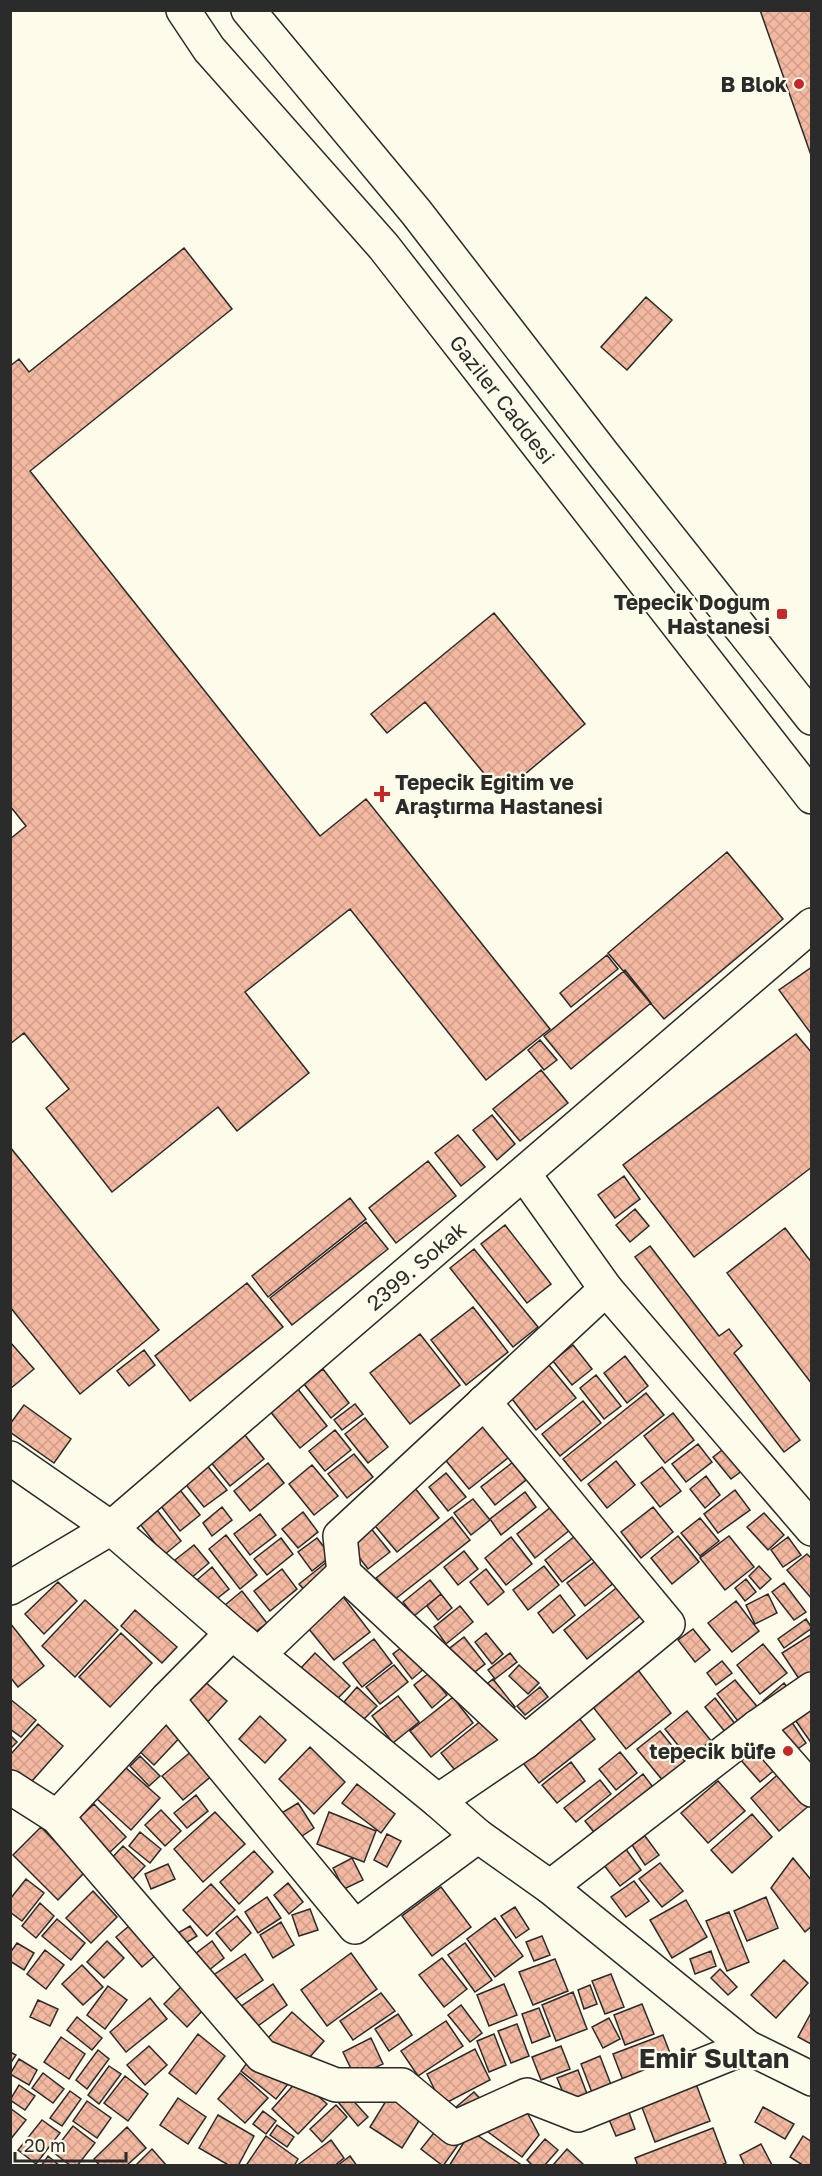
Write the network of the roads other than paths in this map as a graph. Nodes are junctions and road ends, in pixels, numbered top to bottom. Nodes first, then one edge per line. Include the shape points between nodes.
1 (183, 10) edge
2 (248, 10) edge
3 (812, 718) edge
4 (812, 797) edge
5 (812, 925) edge
6 (524, 1174) junction
7 (606, 1289) junction
8 (484, 1402) junction
9 (10, 1458) edge
10 (111, 1528) junction
11 (812, 1529) edge
12 (344, 1573) junction
13 (10, 1587) edge
14 (232, 1633) junction
15 (259, 1654) junction
16 (812, 1689) edge
17 (167, 1699) junction
18 (757, 1727) junction
19 (525, 1742) junction
20 (10, 1787) edge
21 (812, 1790) edge
22 (438, 1801) junction
23 (57, 1817) junction
24 (478, 1836) junction
25 (550, 1887) junction
26 (747, 2047) junction
27 (812, 2079) edge

1 - 4 street, Gaziler Caddesi via 209,49 384,247
2 - 3 street via 416,212
5 - 6 street, 2399. Sokak
6 - 7 street
6 - 10 street, 2399. Sokak
7 - 8 street
7 - 11 street
8 - 12 street via 340,1536
8 - 19 street via 668,1624
9 - 10 street
10 - 13 street, 2399. Sokak
10 - 14 street
12 - 15 street
12 - 19 street
14 - 15 street
14 - 17 street
15 - 22 street
16 - 18 street
17 - 23 street
17 - 24 street via 355,1927
18 - 21 street
18 - 25 street
19 - 22 street
20 - 23 street
22 - 24 street
23 - 26 street via 262,2056 336,2085 402,2085 454,2128 527,2095 578,2115
24 - 25 street
25 - 26 street
26 - 27 street

